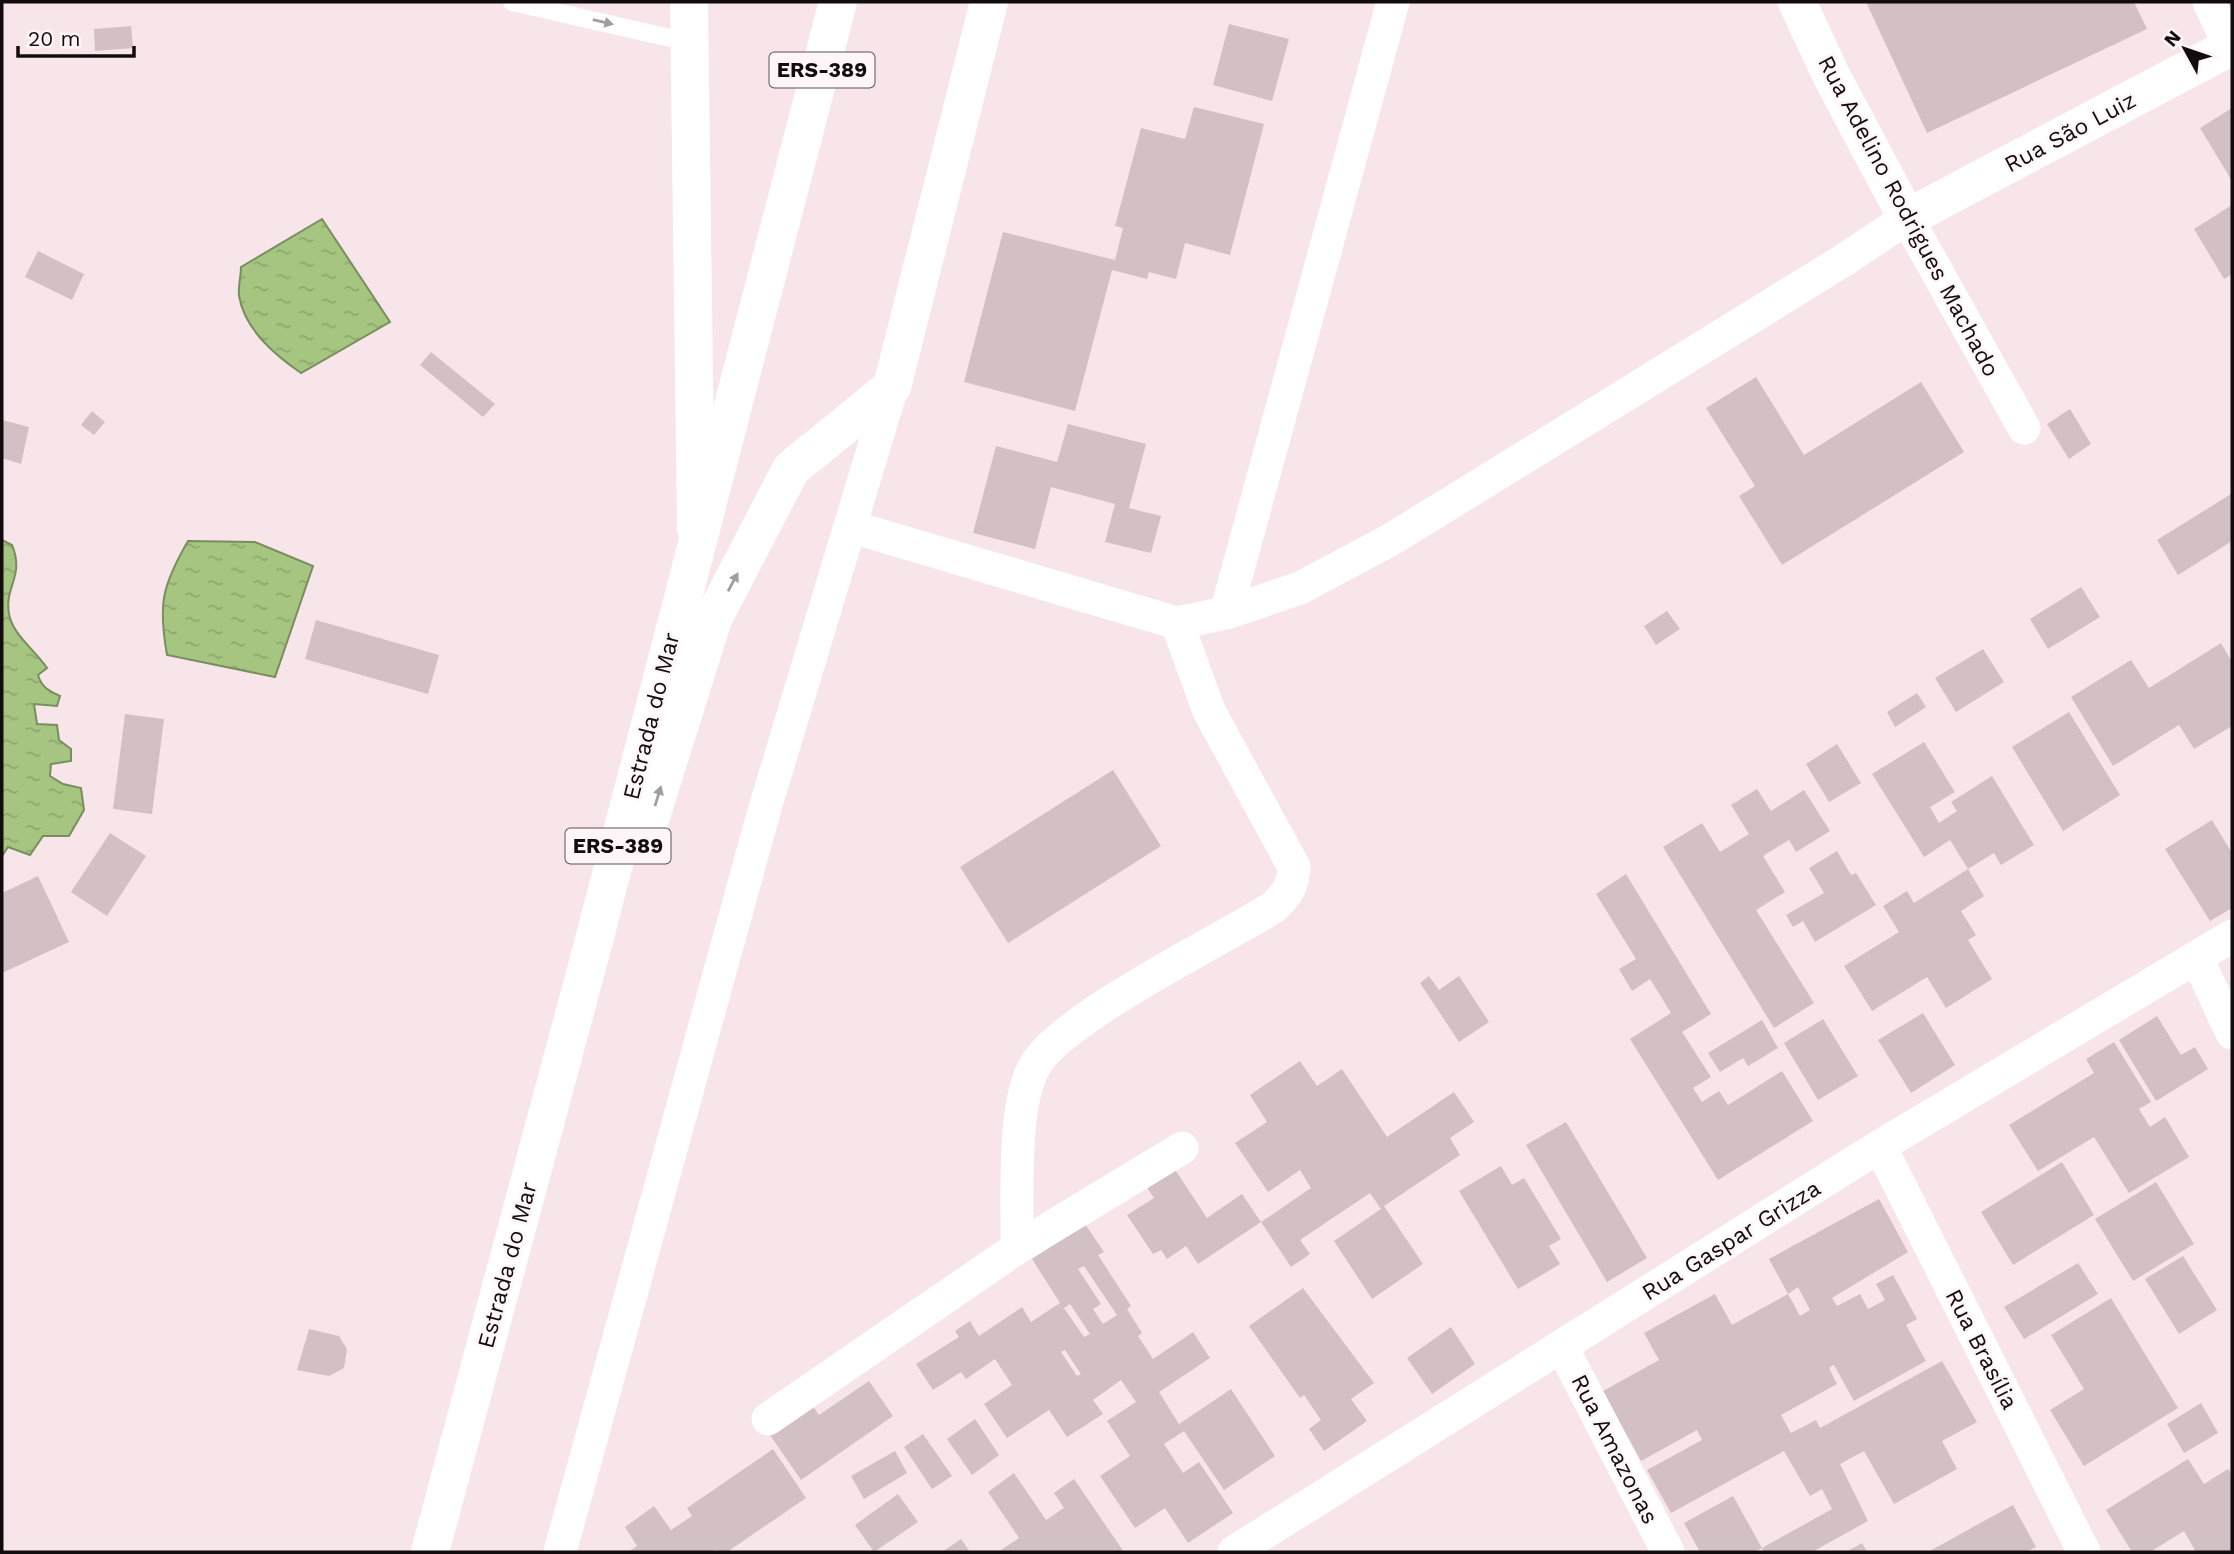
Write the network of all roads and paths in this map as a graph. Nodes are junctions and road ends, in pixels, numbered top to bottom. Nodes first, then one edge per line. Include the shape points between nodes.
1 (512, 2) edge
2 (689, 2) edge
3 (838, 2) edge
4 (989, 2) edge
5 (1393, 2) edge
6 (1797, 2) edge
7 (2208, 2) edge
8 (559, 6) edge
9 (688, 42) junction
10 (2231, 46) edge
11 (1907, 218) junction
12 (892, 387) junction
13 (2024, 428) dead end
14 (852, 527) junction
15 (696, 540) junction
16 (1226, 613) junction
17 (1177, 624) junction
18 (2232, 936) edge
19 (592, 948) junction
20 (2197, 958) junction
21 (2232, 1033) edge
22 (1881, 1146) junction
23 (1182, 1148) dead end
24 (1017, 1248) junction
25 (1562, 1347) junction
26 (768, 1419) dead end
27 (430, 1552) edge
28 (560, 1552) edge
29 (1234, 1552) edge
30 (1668, 1552) edge
31 (2084, 1552) edge

1 - 8 lane
2 - 9 main road
3 - 15 main road, Estrada do Mar / ERS-389
4 - 12 main road
5 - 16 street
6 - 11 main road, Rua Adelino Rodrigues Machado
7 - 10 street
8 -> 9 lane
9 - 15 main road
10 - 11 main road, Rua São Luiz
11 - 13 street, Rua Adelino Rodrigues Machado
11 - 16 street via 1392,539 1300,588
12 - 14 street
19 -> 12 main road via 649,824 713,619 791,469
14 - 17 street
14 - 28 street via 765,808
15 - 19 main road, Estrada do Mar / ERS-389
16 - 17 street
17 - 24 street via 1209,711 1294,867 1294,880 1274,906 1097,1011 1061,1037 1033,1067 1020,1127
18 - 20 street, Rua Gaspar Grizza
19 - 27 main road, Estrada do Mar / ERS-389
20 - 21 street
20 - 22 street, Rua Gaspar Grizza
22 - 25 street, Rua Gaspar Grizza
22 - 31 street, Rua Brasília
23 - 24 street
24 - 26 street
25 - 29 street, Rua Gaspar Grizza
25 - 30 street, Rua Amazonas

